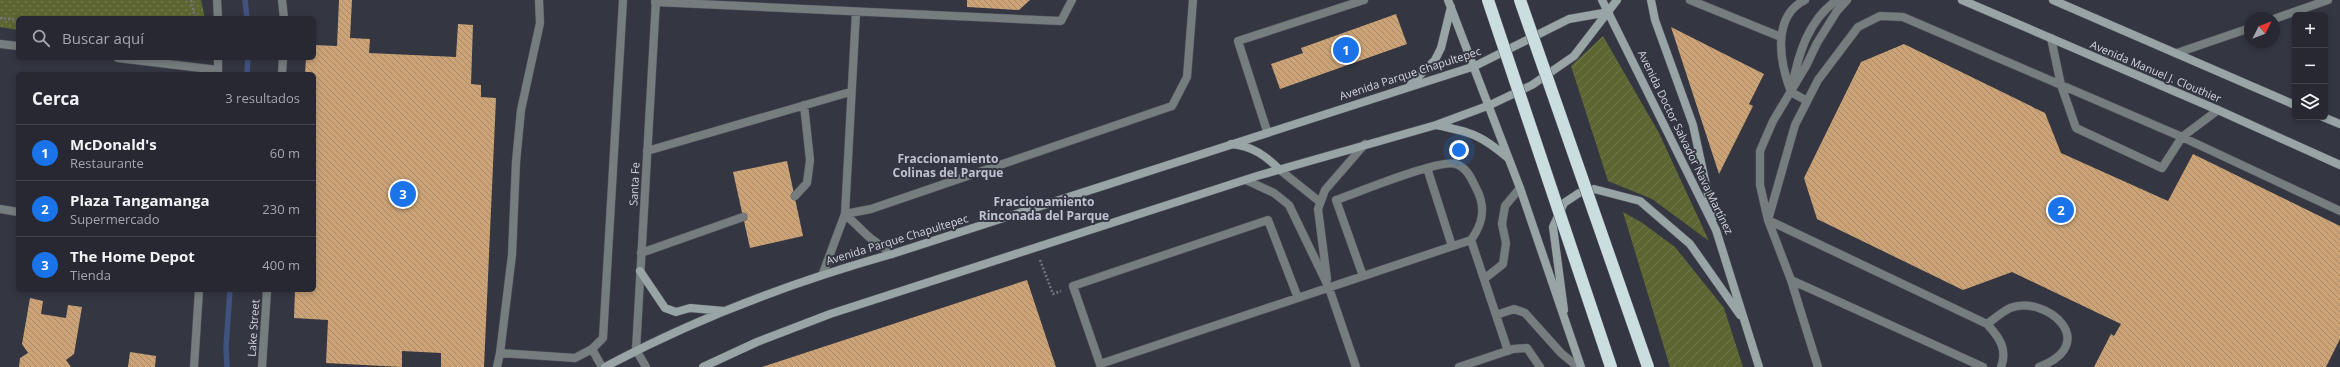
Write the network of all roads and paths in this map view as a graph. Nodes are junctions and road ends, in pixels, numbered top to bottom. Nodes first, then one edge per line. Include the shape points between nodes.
1 (191, 0) edge
2 (217, 0) edge
3 (282, 0) edge
4 (539, 0) edge
5 (623, 0) edge
6 (1072, 0) edge
7 (1193, 0) edge
8 (1364, 0) edge
9 (1488, 0) edge
10 (1520, 0) edge
11 (1602, 0) edge
12 (1617, 0) edge
13 (1651, 0) edge
14 (1690, 0) edge
15 (1805, 0) edge
16 (1837, 0) edge
17 (1847, 0) edge
18 (1962, 0) edge
19 (2053, 0) edge
20 (2328, 0) edge
21 (656, 1) edge
22 (1450, 3) edge
23 (856, 12) junction
24 (1609, 12) junction
25 (195, 16) edge
26 (218, 16) edge
27 (284, 16) edge
28 (2280, 17) edge
29 (0, 18) edge
30 (16, 20) edge
31 (2244, 30) edge
32 (1781, 37) junction
33 (2051, 38) junction
34 (0, 44) edge
35 (16, 46) edge
36 (2177, 54) junction
37 (132, 60) edge
38 (218, 60) edge
39 (283, 60) edge
40 (1475, 66) junction
41 (218, 72) edge
42 (282, 72) edge
43 (2062, 85) junction
44 (1408, 87) junction
45 (850, 92) junction
46 (1791, 92) junction
47 (1807, 101) junction
48 (2292, 104) edge
49 (804, 105) junction
50 (1490, 105) junction
51 (2218, 110) junction
52 (2328, 119) edge
53 (2340, 124) edge
54 (1436, 125) junction
55 (1267, 131) junction
56 (2182, 137) junction
57 (1228, 144) junction
58 (1364, 144) junction
59 (647, 151) junction
60 (1509, 159) junction
61 (2340, 165) edge
62 (1427, 168) junction
63 (1280, 170) junction
64 (1246, 180) junction
65 (1520, 188) junction
66 (795, 196) dead end
67 (1320, 202) junction
68 (0, 209) edge
69 (16, 212) edge
70 (2340, 212) edge
71 (845, 214) junction
72 (743, 217) dead end
73 (1768, 220) junction
74 (1716, 230) junction
75 (1471, 240) junction
76 (1452, 246) junction
77 (642, 253) junction
78 (892, 254) junction
79 (1039, 258) dead end
80 (640, 271) junction
81 (823, 273) junction
82 (1363, 276) junction
83 (1484, 279) junction
84 (1791, 280) junction
85 (1073, 286) junction
86 (1329, 288) junction
87 (199, 292) edge
88 (267, 292) edge
89 (1298, 298) junction
90 (724, 311) junction
91 (1496, 315) junction
92 (1745, 322) junction
93 (1987, 324) junction
94 (1567, 331) junction
95 (592, 349) junction
96 (636, 350) junction
97 (1508, 351) junction
98 (500, 354) junction
99 (1100, 366) edge
100 (194, 367) edge
101 (262, 367) edge
102 (497, 367) edge
103 (604, 367) edge
104 (646, 367) edge
105 (703, 367) edge
106 (1356, 367) edge
107 (1459, 367) edge
108 (1540, 367) edge
109 (1579, 367) edge
110 (1611, 367) edge
111 (1648, 367) edge
112 (1759, 367) edge
113 (1818, 367) edge
114 (1983, 367) edge
115 (2001, 367) edge
116 (2039, 367) edge

1 - 25 path
2 - 26 street
3 - 27 street
4 - 98 street via 540,23 521,110 512,255
5 - 95 street via 603,338
6 - 23 street via 1060,22
7 - 71 street via 1187,77 1172,106 871,209
8 - 55 street via 1238,41
9 - 110 highway, bridge
10 - 111 highway, bridge
11 - 24 main road, Avenida Doctor Salvador Nava Martínez
12 - 24 main road
13 - 74 main road via 1655,20 1692,125
14 - 32 street
15 - 32 street via 1791,11 1785,21
16 - 46 street via 1828,6 1808,35 1797,58
17 - 46 street via 1828,24
18 - 33 main road, Avenida Manuel J. Clouthier
19 - 36 main road
20 - 28 street
21 - 23 street
21 - 59 street, Santa Fe
22 - 40 main road
22 - 44 main road via 1441,48 1435,60
23 - 45 street
24 - 40 main road, Avenida Parque Chapultepec via 1569,19
24 - 50 main road via 1574,56 1532,85
24 - 74 main road, Avenida Doctor Salvador Nava Martínez
29 - 30 path
31 - 36 street
32 - 46 street via 1781,57
33 - 43 street
33 - 51 main road, Avenida Manuel J. Clouthier
34 - 35 street
36 - 48 main road
37 - 41 street
38 - 41 street
39 - 42 street
40 - 44 main road, Avenida Parque Chapultepec
40 - 50 main road
43 - 47 street via 1903,17 1880,16 1858,27 1818,80
43 - 56 street
43 - 56 street via 2076,128 2162,168
44 - 55 main road, Avenida Parque Chapultepec
45 - 49 street
45 - 71 street
46 - 47 street
46 - 73 street via 1773,121 1760,151 1760,185
47 - 73 street via 1795,125
49 - 59 street
49 - 66 street via 810,160 807,183
50 - 54 main road
50 - 60 main road
51 - 56 street
51 - 61 main road, Avenida Manuel J. Clouthier
52 - 53 main road
54 - 58 main road
54 - 60 main road via 1485,139
55 - 57 main road, Avenida Parque Chapultepec
56 - 70 street
57 - 63 main road via 1246,146 1260,152
57 - 78 main road, Avenida Parque Chapultepec
58 - 63 main road
58 - 67 street via 1325,190
59 - 77 street, Santa Fe
60 - 65 main road
62 - 75 street via 1455,163 1467,170 1481,200 1483,216
62 - 76 street
62 - 82 street via 1336,200
63 - 64 main road
63 - 67 street
64 - 86 street via 1274,193 1289,205
64 - 105 main road via 830,314 757,342
65 - 83 street via 1505,206 1502,224 1506,243 1503,264
65 - 94 main road
67 - 86 street via 1318,209
68 - 69 street
71 - 78 street
71 - 81 street
72 - 77 street
73 - 84 street
73 - 93 street
74 - 92 main road, Avenida Doctor Salvador Nava Martínez
75 - 76 street
75 - 83 street
76 - 82 street
77 - 80 street, Santa Fe
78 - 81 main road, Avenida Parque Chapultepec
79 - 85 path via 1054,294
80 - 90 main road via 665,308 676,312 690,308
80 - 96 street, Santa Fe
81 - 90 main road, Avenida Parque Chapultepec
82 - 86 street
83 - 91 street
84 - 113 street
84 - 114 street
85 - 89 street via 1268,220
85 - 99 street
86 - 89 street
86 - 106 street
87 - 100 street
88 - 101 street, Lake Street
89 - 99 street
90 - 96 main road, Avenida Parque Chapultepec
91 - 97 street
91 - 109 street via 1514,309 1525,313 1561,353
92 - 94 main road via 1690,244 1640,201 1594,189 1579,192 1564,204 1553,227
92 - 112 main road, Avenida Doctor Salvador Nava Martínez
93 - 115 street via 2003,348 2004,360
93 - 116 street via 2010,308 2024,306 2039,309 2055,317 2065,326 2069,335 2066,345 2058,356
94 - 109 main road
95 - 98 street via 575,358
95 - 103 street
96 - 103 main road, Avenida Parque Chapultepec
96 - 104 street
97 - 107 street
97 - 108 street via 1527,348
98 - 102 street

